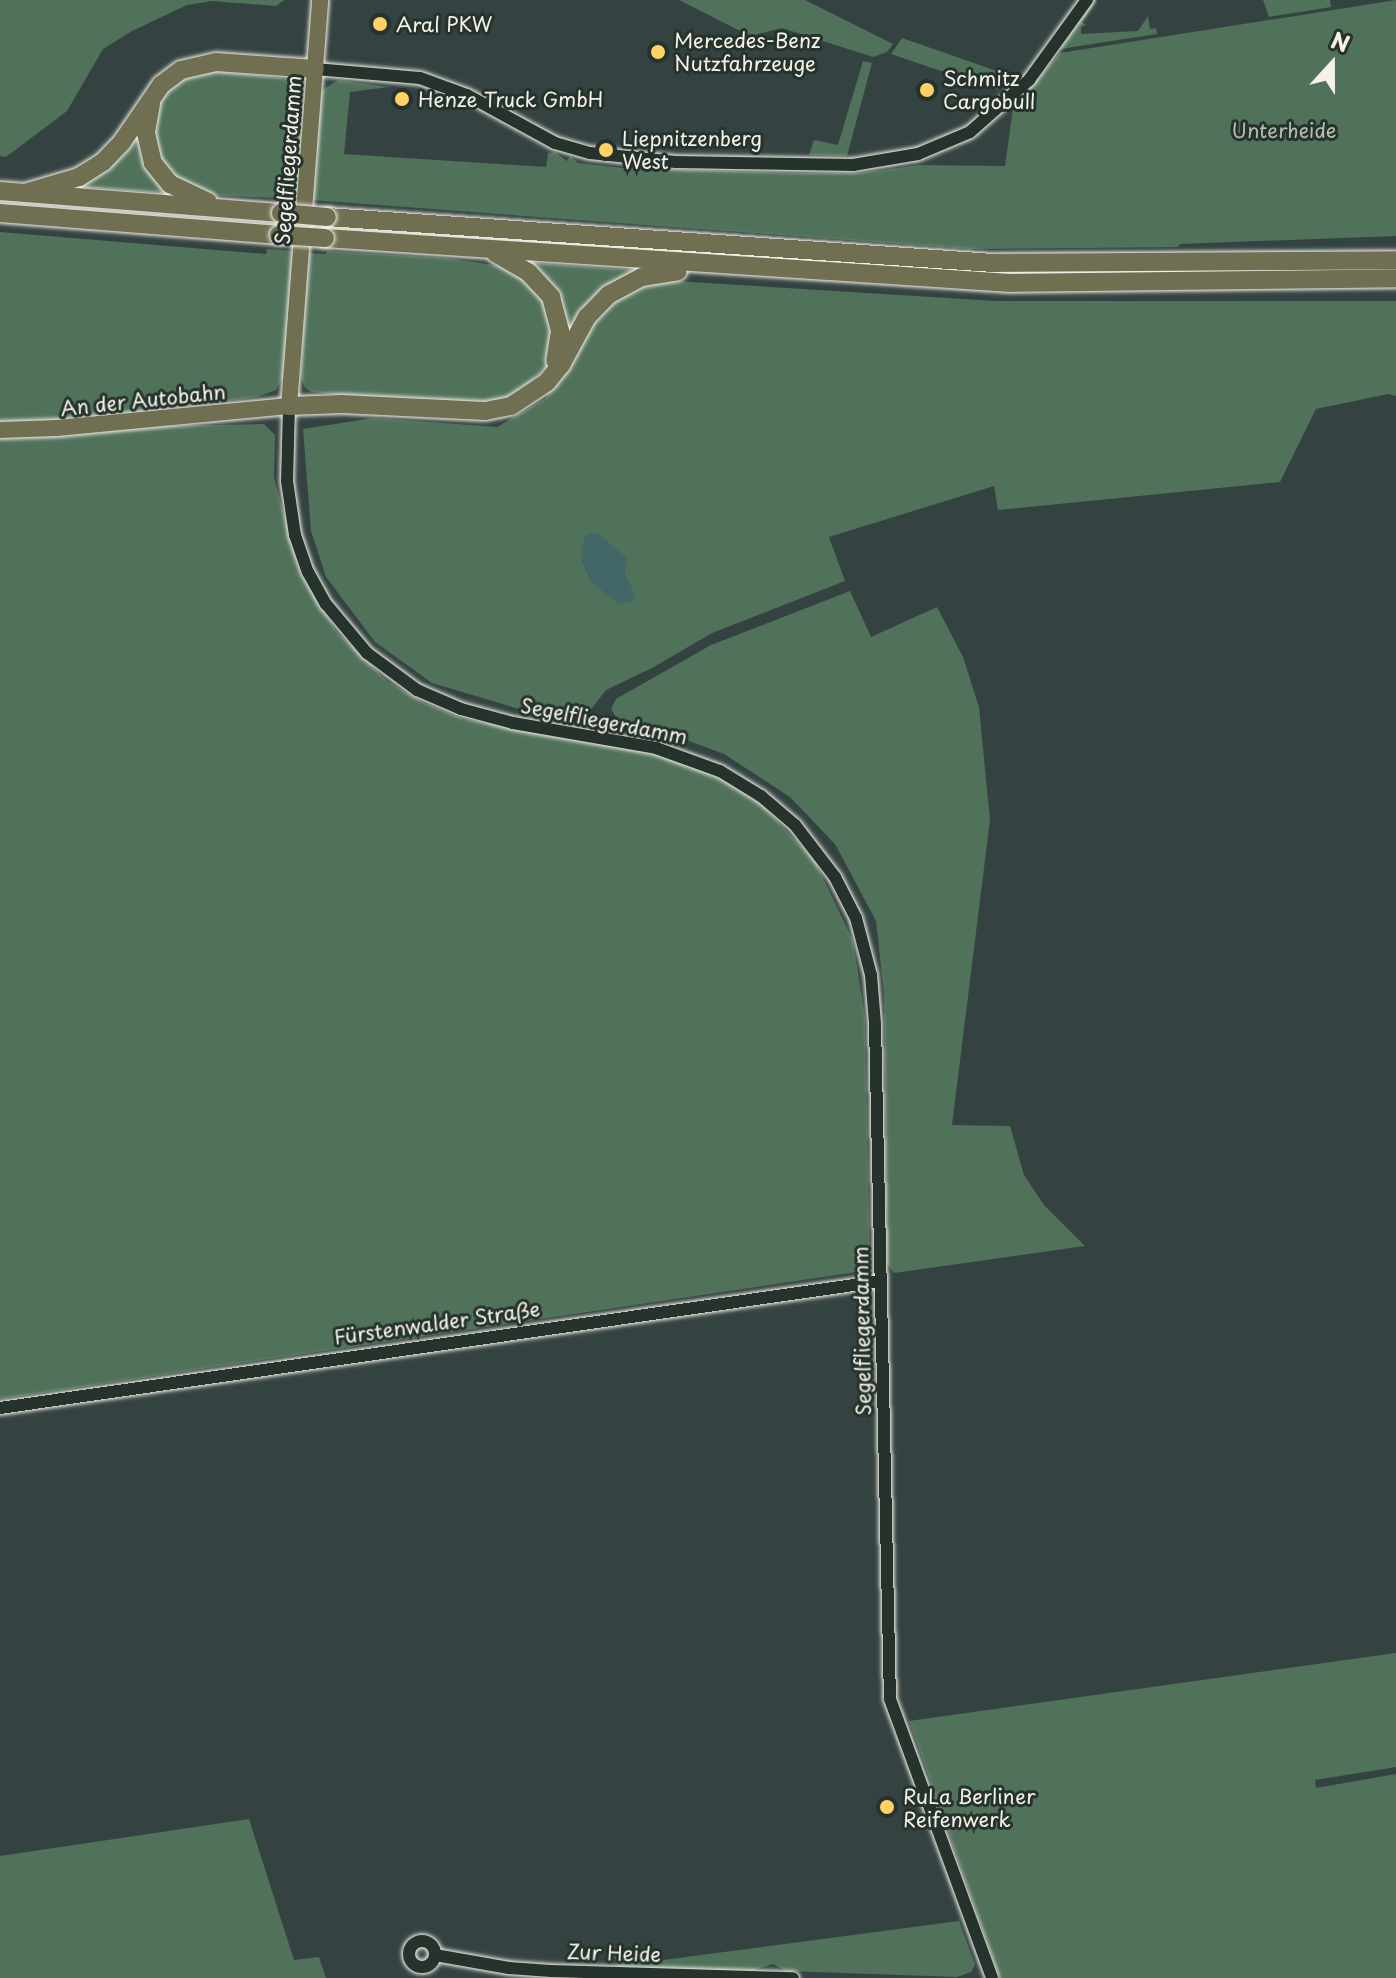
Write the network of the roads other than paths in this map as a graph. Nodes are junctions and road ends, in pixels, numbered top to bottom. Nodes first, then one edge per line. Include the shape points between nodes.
1 (320, 0) edge
2 (1087, 0) edge
3 (315, 69) junction
4 (154, 94) junction
5 (0, 191) edge
6 (25, 193) junction
7 (223, 208) junction
8 (0, 213) edge
9 (487, 249) junction
10 (1396, 260) edge
11 (725, 267) junction
12 (1396, 278) edge
13 (547, 382) junction
14 (289, 406) junction
15 (0, 430) edge
16 (881, 1281) junction
17 (0, 1408) edge
18 (404, 1950) dead end
19 (793, 1978) edge
20 (990, 1978) edge

1 - 3 main road, Segelfliegerdamm
2 - 3 street via 1029,80 970,132 918,154 853,165 676,162 590,153 555,143 467,95 420,78
3 - 4 highway via 206,63 181,70
3 - 14 main road, Segelfliegerdamm
4 - 6 highway via 103,162 79,177
4 - 7 highway via 146,133 153,163 170,184
5 - 6 highway
6 - 7 highway
7 - 10 highway, bridge via 994,263
8 - 9 highway, bridge
9 - 11 highway
9 - 13 highway via 529,273 555,304 560,340
11 - 12 highway via 1011,283
11 - 13 highway via 665,272 616,290 587,317
13 - 14 highway via 523,402 485,411
14 - 15 main road, An der Autobahn
14 - 16 street, Segelfliegerdamm via 287,481 295,535 326,604 367,653 417,690 461,709 656,748 720,771 778,809 829,868 856,918 872,983
16 - 17 street, Fürstenwalder Straße
16 - 20 street, Segelfliegerdamm via 890,1699
18 - 19 street, Zur Heide via 420,1966 435,1955 523,1969

